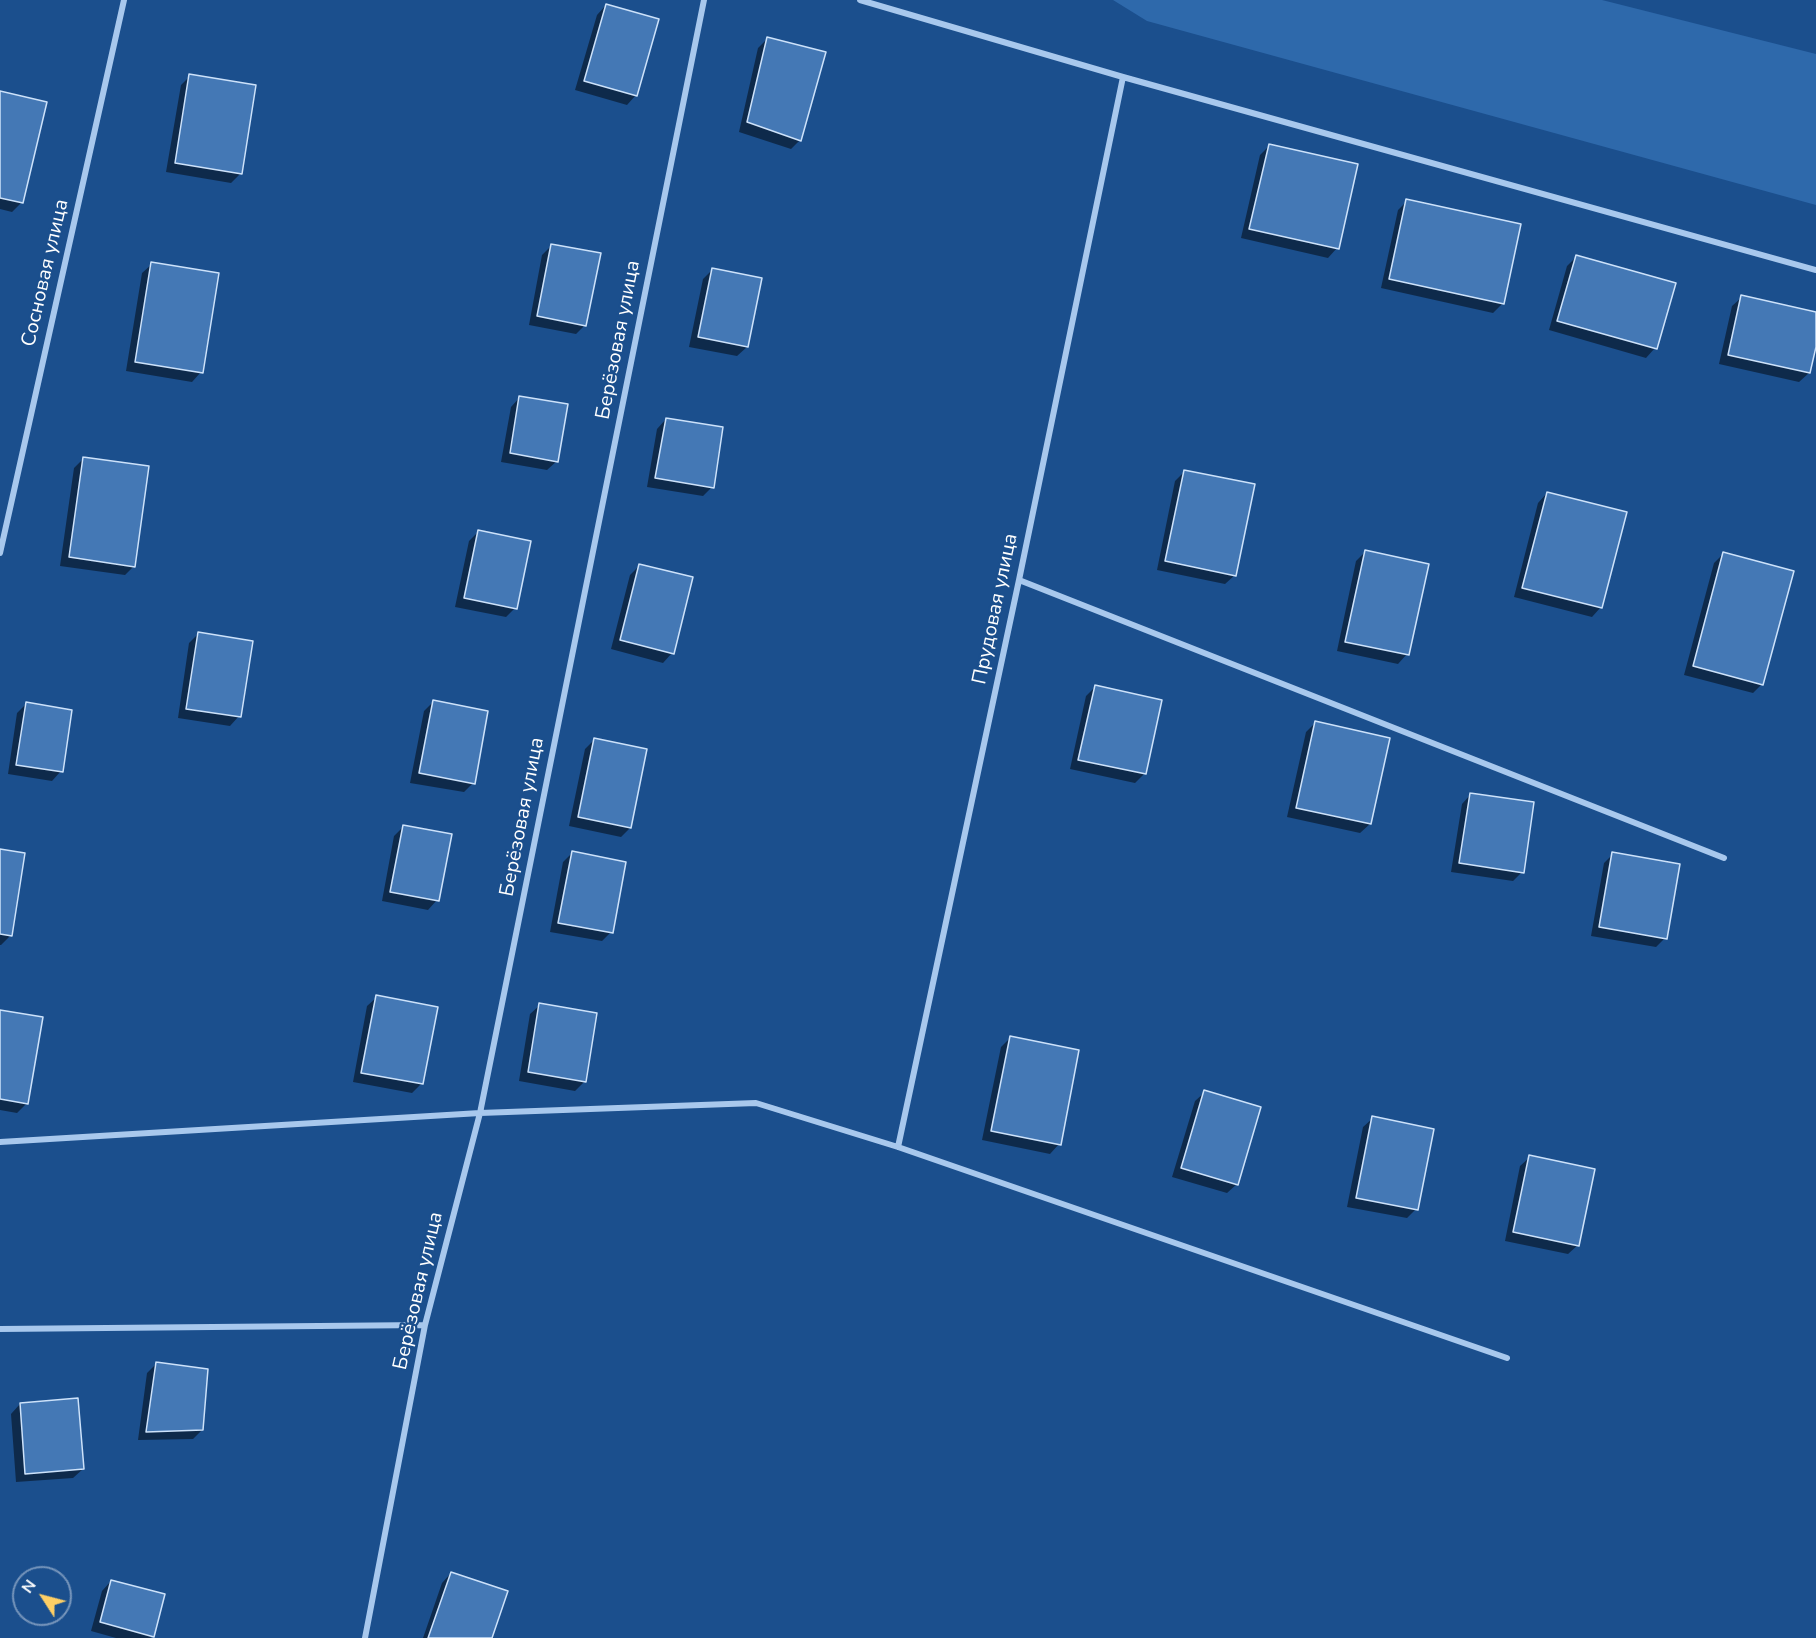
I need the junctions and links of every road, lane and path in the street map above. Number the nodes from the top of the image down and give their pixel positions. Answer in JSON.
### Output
{"nodes":[{"id":1,"x":124,"y":0,"type":"edge"},
{"id":2,"x":704,"y":0,"type":"edge"},
{"id":3,"x":860,"y":0,"type":"edge"},
{"id":4,"x":1123,"y":77,"type":"junction"},
{"id":5,"x":1816,"y":270,"type":"edge"},
{"id":6,"x":0,"y":553,"type":"edge"},
{"id":7,"x":1019,"y":580,"type":"junction"},
{"id":8,"x":1724,"y":858,"type":"dead end"},
{"id":9,"x":480,"y":1113,"type":"junction"},
{"id":10,"x":0,"y":1142,"type":"edge"},
{"id":11,"x":898,"y":1148,"type":"junction"},
{"id":12,"x":425,"y":1325,"type":"junction"},
{"id":13,"x":0,"y":1329,"type":"edge"},
{"id":14,"x":1507,"y":1358,"type":"dead end"},
{"id":15,"x":365,"y":1638,"type":"edge"}],
"edges":[{"from":1,"to":6,"type":"street","name":"Сосновая улица"},
{"from":2,"to":9,"type":"street","name":"Берёзовая улица"},
{"from":3,"to":4,"type":"street"},
{"from":4,"to":5,"type":"street"},
{"from":4,"to":7,"type":"street","name":"Прудовая улица"},
{"from":7,"to":8,"type":"street"},
{"from":7,"to":11,"type":"street","name":"Прудовая улица"},
{"from":9,"to":10,"type":"street"},
{"from":9,"to":11,"type":"street"},
{"from":9,"to":12,"type":"street","name":"Берёзовая улица"},
{"from":11,"to":14,"type":"street"},
{"from":12,"to":13,"type":"street"},
{"from":12,"to":15,"type":"street","name":"Берёзовая улица"}]}
